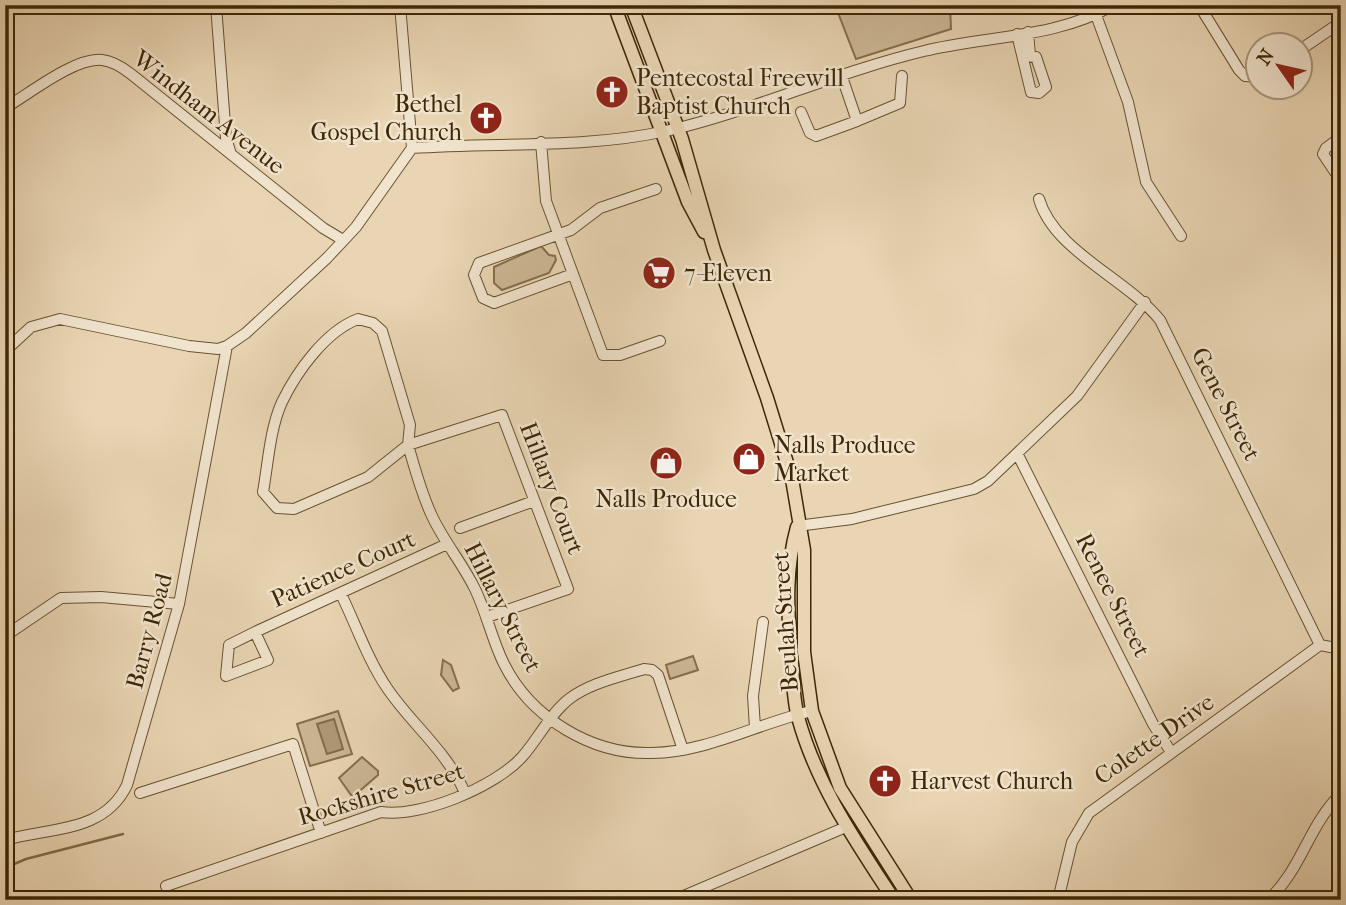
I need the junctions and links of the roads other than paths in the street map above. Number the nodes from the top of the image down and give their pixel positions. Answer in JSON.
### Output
{"nodes":[{"id":1,"x":216,"y":5,"type":"edge"},
{"id":2,"x":400,"y":5,"type":"edge"},
{"id":3,"x":614,"y":5,"type":"edge"},
{"id":4,"x":631,"y":5,"type":"edge"},
{"id":5,"x":1113,"y":5,"type":"edge"},
{"id":6,"x":1199,"y":5,"type":"edge"},
{"id":7,"x":1334,"y":5,"type":"edge"},
{"id":8,"x":1096,"y":15,"type":"junction"},
{"id":9,"x":1341,"y":20,"type":"edge"},
{"id":10,"x":1022,"y":33,"type":"junction"},
{"id":11,"x":1314,"y":40,"type":"edge"},
{"id":12,"x":1027,"y":56,"type":"dead end"},
{"id":13,"x":841,"y":74,"type":"junction"},
{"id":14,"x":1244,"y":75,"type":"edge"},
{"id":15,"x":902,"y":76,"type":"dead end"},
{"id":16,"x":5,"y":108,"type":"edge"},
{"id":17,"x":801,"y":112,"type":"dead end"},
{"id":18,"x":858,"y":121,"type":"junction"},
{"id":19,"x":678,"y":128,"type":"junction"},
{"id":20,"x":662,"y":132,"type":"junction"},
{"id":21,"x":1341,"y":137,"type":"edge"},
{"id":22,"x":541,"y":142,"type":"junction"},
{"id":23,"x":412,"y":148,"type":"junction"},
{"id":24,"x":230,"y":153,"type":"junction"},
{"id":25,"x":1341,"y":181,"type":"edge"},
{"id":26,"x":656,"y":189,"type":"dead end"},
{"id":27,"x":1039,"y":199,"type":"dead end"},
{"id":28,"x":559,"y":233,"type":"junction"},
{"id":29,"x":1181,"y":236,"type":"dead end"},
{"id":30,"x":343,"y":240,"type":"junction"},
{"id":31,"x":713,"y":250,"type":"junction"},
{"id":32,"x":573,"y":274,"type":"junction"},
{"id":33,"x":1145,"y":302,"type":"junction"},
{"id":34,"x":660,"y":341,"type":"dead end"},
{"id":35,"x":227,"y":346,"type":"junction"},
{"id":36,"x":5,"y":351,"type":"edge"},
{"id":37,"x":408,"y":445,"type":"junction"},
{"id":38,"x":1018,"y":455,"type":"junction"},
{"id":39,"x":534,"y":501,"type":"junction"},
{"id":40,"x":797,"y":526,"type":"junction"},
{"id":41,"x":460,"y":528,"type":"dead end"},
{"id":42,"x":447,"y":544,"type":"junction"},
{"id":43,"x":341,"y":594,"type":"junction"},
{"id":44,"x":179,"y":604,"type":"junction"},
{"id":45,"x":486,"y":617,"type":"junction"},
{"id":46,"x":763,"y":622,"type":"dead end"},
{"id":47,"x":255,"y":632,"type":"junction"},
{"id":48,"x":5,"y":636,"type":"edge"},
{"id":49,"x":1320,"y":645,"type":"junction"},
{"id":50,"x":1341,"y":649,"type":"edge"},
{"id":51,"x":812,"y":711,"type":"junction"},
{"id":52,"x":797,"y":714,"type":"junction"},
{"id":53,"x":551,"y":719,"type":"junction"},
{"id":54,"x":755,"y":728,"type":"junction"},
{"id":55,"x":683,"y":750,"type":"junction"},
{"id":56,"x":1171,"y":752,"type":"junction"},
{"id":57,"x":140,"y":793,"type":"dead end"},
{"id":58,"x":465,"y":793,"type":"junction"},
{"id":59,"x":1341,"y":794,"type":"edge"},
{"id":60,"x":846,"y":827,"type":"junction"},
{"id":61,"x":321,"y":834,"type":"junction"},
{"id":62,"x":5,"y":840,"type":"edge"},
{"id":63,"x":166,"y":886,"type":"dead end"},
{"id":64,"x":674,"y":900,"type":"edge"},
{"id":65,"x":894,"y":900,"type":"edge"},
{"id":66,"x":911,"y":900,"type":"edge"},
{"id":67,"x":1058,"y":900,"type":"edge"},
{"id":68,"x":1268,"y":900,"type":"edge"}],
"edges":[{"from":1,"to":24,"type":"street"},
{"from":2,"to":23,"type":"street"},
{"from":3,"to":20,"type":"main road","name":"Beulah Street"},
{"from":4,"to":19,"type":"main road","name":"Beulah Street"},
{"from":5,"to":8,"type":"street"},
{"from":6,"to":14,"type":"street"},
{"from":7,"to":9,"type":"street"},
{"from":8,"to":10,"type":"street"},
{"from":8,"to":29,"type":"street"},
{"from":9,"to":11,"type":"street"},
{"from":10,"to":12,"type":"street"},
{"from":10,"to":13,"type":"street"},
{"from":13,"to":18,"type":"street"},
{"from":13,"to":19,"type":"street"},
{"from":15,"to":18,"type":"street"},
{"from":16,"to":24,"type":"street","name":"Windham Avenue"},
{"from":17,"to":18,"type":"street"},
{"from":19,"to":20,"type":"street"},
{"from":19,"to":31,"type":"main road","name":"Beulah Street"},
{"from":20,"to":22,"type":"street"},
{"from":20,"to":31,"type":"main road","name":"Beulah Street"},
{"from":21,"to":25,"type":"street"},
{"from":22,"to":23,"type":"street"},
{"from":22,"to":28,"type":"street"},
{"from":23,"to":30,"type":"street"},
{"from":24,"to":30,"type":"street","name":"Windham Avenue"},
{"from":26,"to":28,"type":"street"},
{"from":27,"to":33,"type":"street","name":"Gene Street"},
{"from":28,"to":32,"type":"street"},
{"from":28,"to":32,"type":"street"},
{"from":30,"to":35,"type":"street"},
{"from":31,"to":40,"type":"main road","name":"Beulah Street"},
{"from":32,"to":34,"type":"street"},
{"from":33,"to":38,"type":"street"},
{"from":33,"to":49,"type":"street","name":"Gene Street"},
{"from":35,"to":36,"type":"street"},
{"from":35,"to":44,"type":"street","name":"Barry Road"},
{"from":37,"to":37,"type":"street","name":"Hillary Street"},
{"from":37,"to":39,"type":"street","name":"Hillary Court"},
{"from":37,"to":42,"type":"street","name":"Hillary Street"},
{"from":38,"to":40,"type":"street"},
{"from":38,"to":56,"type":"street","name":"Renee Street"},
{"from":39,"to":41,"type":"street"},
{"from":39,"to":45,"type":"street","name":"Hillary Court"},
{"from":40,"to":51,"type":"main road","name":"Beulah Street"},
{"from":40,"to":52,"type":"main road","name":"Beulah Street"},
{"from":42,"to":43,"type":"street","name":"Patience Court"},
{"from":42,"to":45,"type":"street","name":"Hillary Street"},
{"from":43,"to":47,"type":"street","name":"Patience Court"},
{"from":43,"to":58,"type":"street"},
{"from":44,"to":48,"type":"street"},
{"from":44,"to":62,"type":"street","name":"Barry Road"},
{"from":45,"to":53,"type":"street","name":"Hillary Street"},
{"from":46,"to":54,"type":"street","name":"Beulah Street"},
{"from":47,"to":47,"type":"street","name":"Patience Court"},
{"from":49,"to":50,"type":"street"},
{"from":49,"to":56,"type":"street","name":"Colette Drive"},
{"from":51,"to":52,"type":"street","name":"Hillary Street"},
{"from":51,"to":66,"type":"main road","name":"Beulah Street"},
{"from":52,"to":54,"type":"street","name":"Hillary Street"},
{"from":52,"to":60,"type":"main road","name":"Beulah Street"},
{"from":53,"to":55,"type":"street","name":"Hillary Street"},
{"from":53,"to":55,"type":"street","name":"Rockshire Street"},
{"from":53,"to":58,"type":"street","name":"Rockshire Street"},
{"from":54,"to":55,"type":"street","name":"Hillary Street"},
{"from":56,"to":67,"type":"street","name":"Colette Drive"},
{"from":57,"to":61,"type":"street"},
{"from":58,"to":61,"type":"street","name":"Rockshire Street"},
{"from":59,"to":68,"type":"street"},
{"from":60,"to":64,"type":"street"},
{"from":60,"to":65,"type":"main road","name":"Beulah Street"},
{"from":61,"to":63,"type":"street","name":"Rockshire Street"}]}
